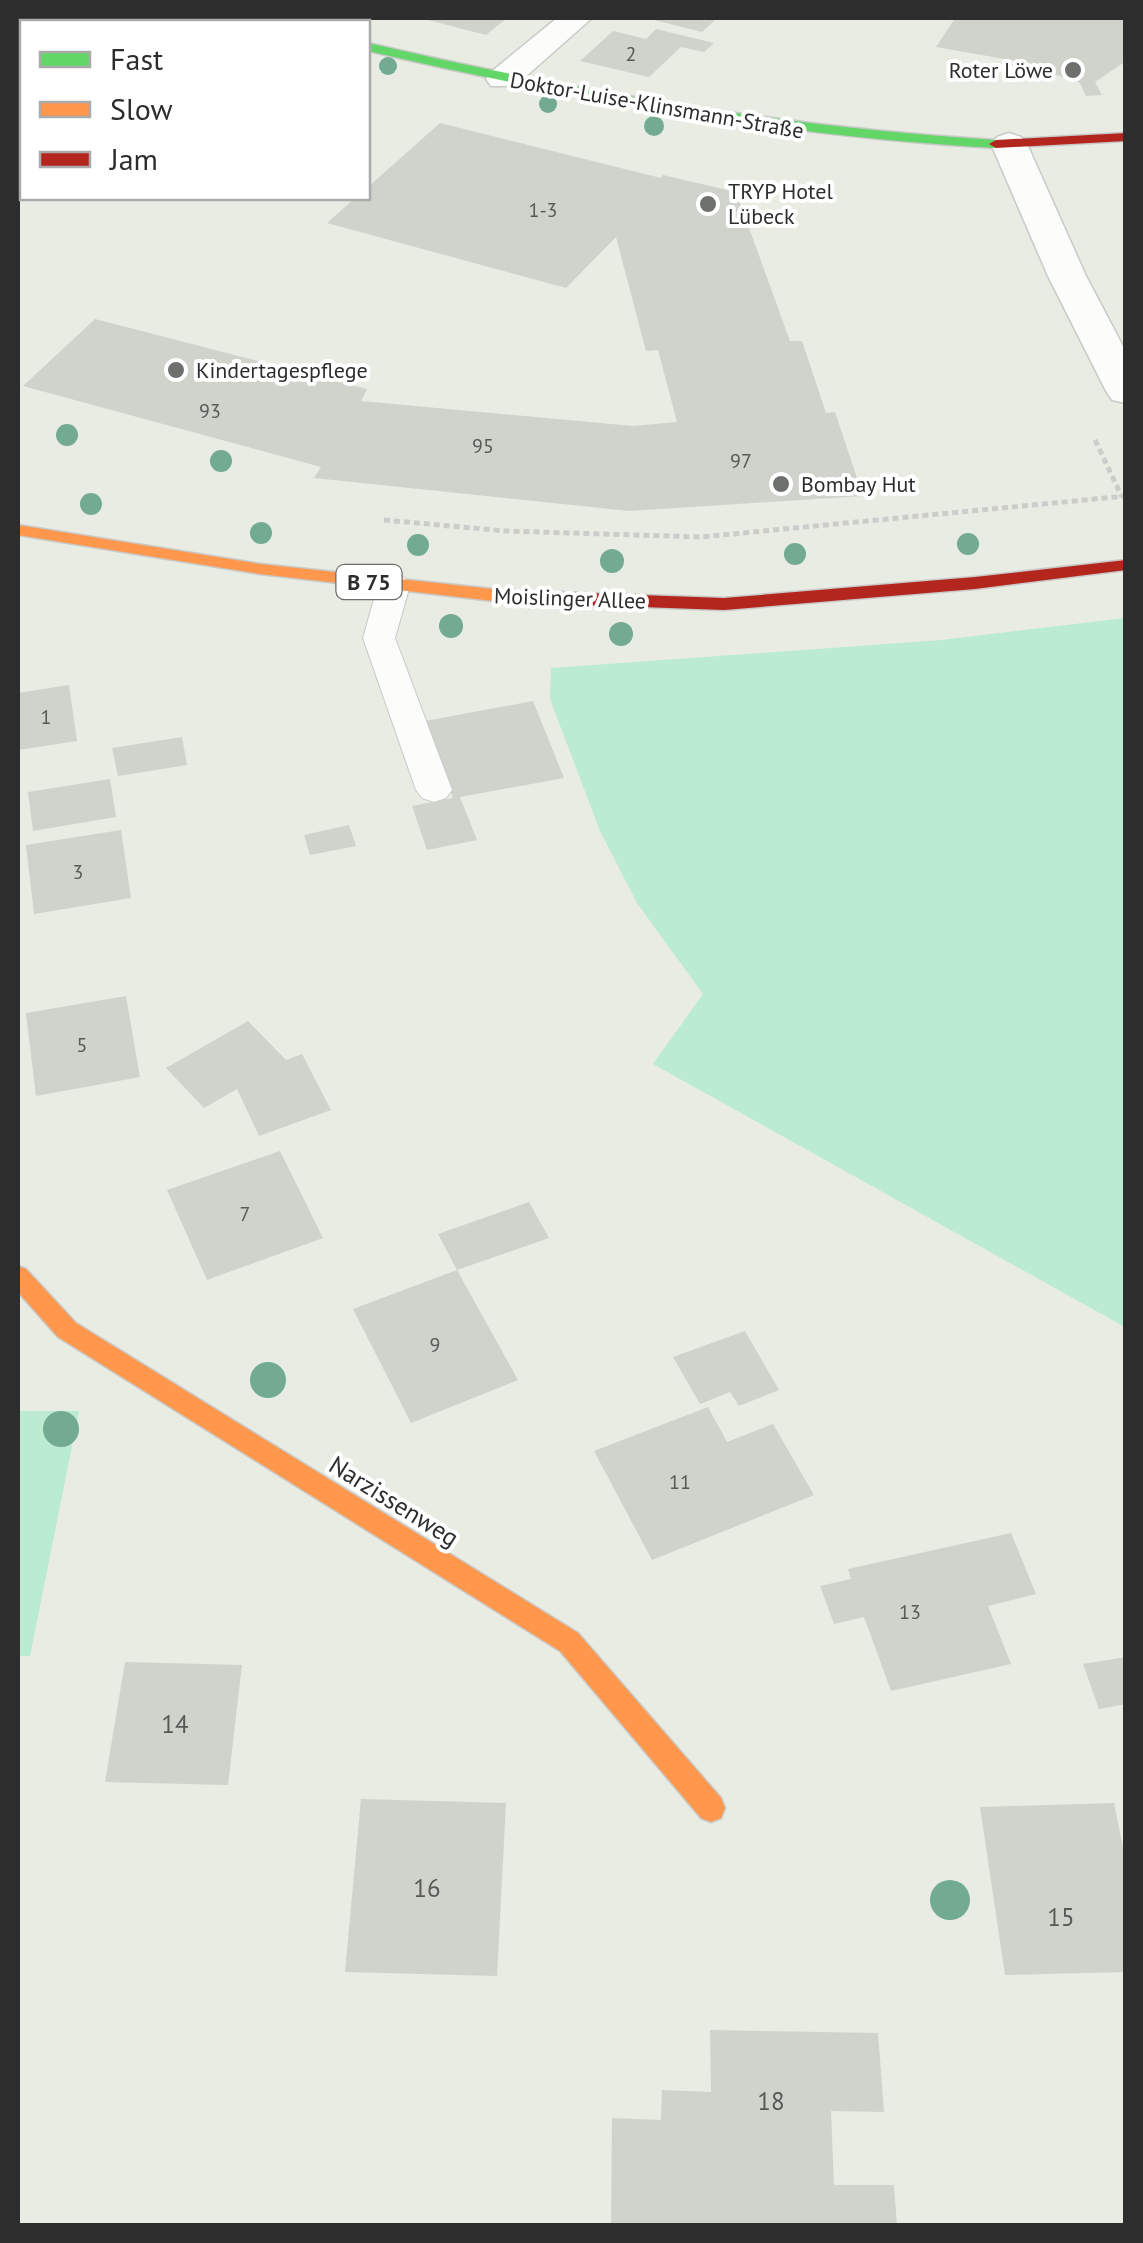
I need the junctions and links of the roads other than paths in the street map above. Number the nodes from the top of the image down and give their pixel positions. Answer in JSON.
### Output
{"nodes":[{"id":1,"x":576,"y":18,"type":"edge"},
{"id":2,"x":370,"y":47,"type":"edge"},
{"id":3,"x":504,"y":79,"type":"junction"},
{"id":4,"x":1126,"y":137,"type":"edge"},
{"id":5,"x":1009,"y":144,"type":"junction"},
{"id":6,"x":1126,"y":391,"type":"edge"},
{"id":7,"x":18,"y":530,"type":"edge"},
{"id":8,"x":1126,"y":565,"type":"edge"},
{"id":9,"x":394,"y":585,"type":"junction"},
{"id":10,"x":434,"y":790,"type":"dead end"},
{"id":11,"x":18,"y":1276,"type":"edge"},
{"id":12,"x":711,"y":1808,"type":"dead end"}],
"edges":[{"from":1,"to":3,"type":"street"},
{"from":2,"to":3,"type":"street","name":"Doktor-Luise-Klinsmann-Straße"},
{"from":3,"to":5,"type":"street","name":"Doktor-Luise-Klinsmann-Straße"},
{"from":4,"to":5,"type":"street","name":"Doktor-Luise-Klinsmann-Straße"},
{"from":5,"to":6,"type":"street"},
{"from":7,"to":9,"type":"street","name":"Moislinger Allee","number":"B 75"},
{"from":8,"to":9,"type":"street","name":"Moislinger Allee","number":"B 75"},
{"from":9,"to":10,"type":"lane"},
{"from":11,"to":12,"type":"street","name":"Narzissenweg"}]}
